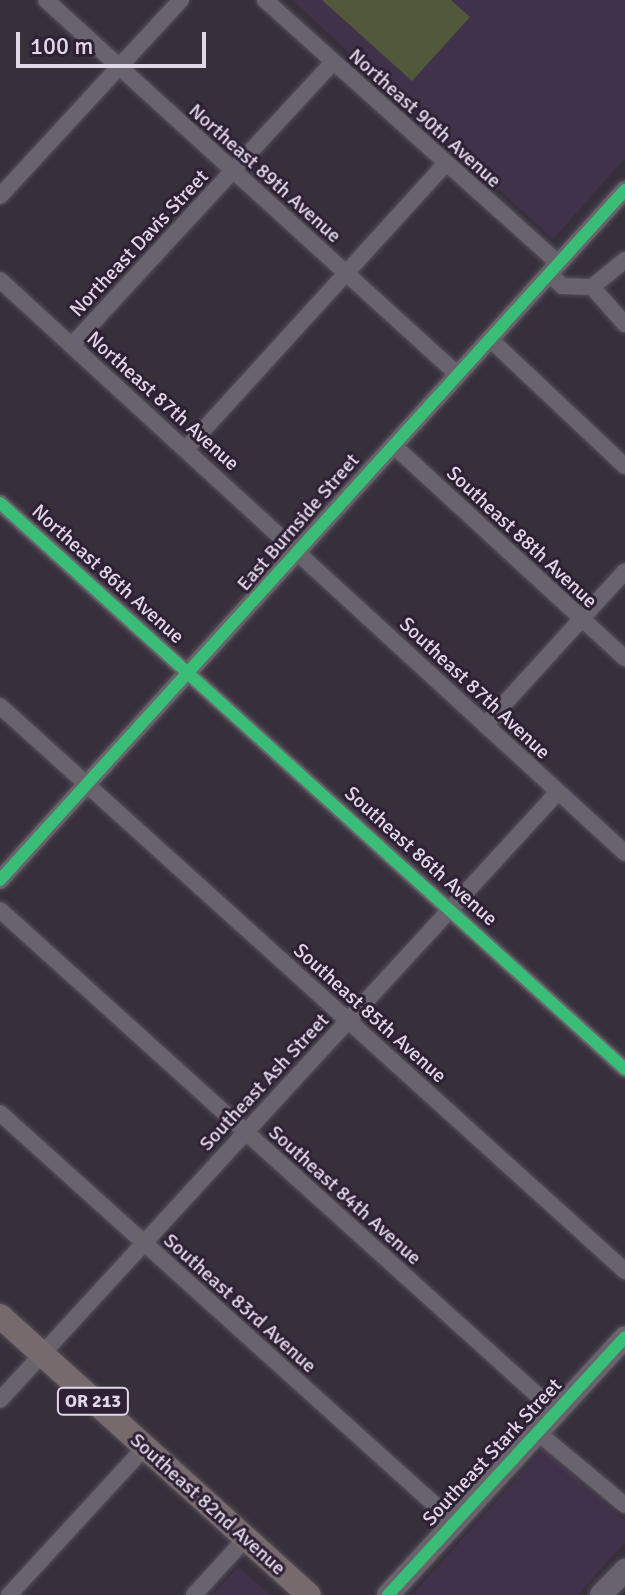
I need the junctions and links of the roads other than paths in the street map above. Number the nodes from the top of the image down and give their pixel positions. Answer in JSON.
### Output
{"nodes":[{"id":1,"x":46,"y":0,"type":"edge"},
{"id":2,"x":181,"y":0,"type":"edge"},
{"id":3,"x":265,"y":0,"type":"edge"},
{"id":4,"x":333,"y":62,"type":"junction"},
{"id":5,"x":119,"y":66,"type":"junction"},
{"id":6,"x":445,"y":164,"type":"junction"},
{"id":7,"x":232,"y":171,"type":"junction"},
{"id":8,"x":625,"y":190,"type":"edge"},
{"id":9,"x":0,"y":196,"type":"edge"},
{"id":10,"x":625,"y":260,"type":"edge"},
{"id":11,"x":554,"y":269,"type":"junction"},
{"id":12,"x":345,"y":274,"type":"junction"},
{"id":13,"x":0,"y":280,"type":"edge"},
{"id":14,"x":592,"y":287,"type":"junction"},
{"id":15,"x":625,"y":324,"type":"edge"},
{"id":16,"x":490,"y":339,"type":"junction"},
{"id":17,"x":72,"y":345,"type":"junction"},
{"id":18,"x":458,"y":375,"type":"junction"},
{"id":19,"x":393,"y":445,"type":"junction"},
{"id":20,"x":186,"y":449,"type":"junction"},
{"id":21,"x":625,"y":466,"type":"edge"},
{"id":22,"x":0,"y":503,"type":"edge"},
{"id":23,"x":298,"y":552,"type":"junction"},
{"id":24,"x":625,"y":571,"type":"edge"},
{"id":25,"x":581,"y":619,"type":"junction"},
{"id":26,"x":625,"y":658,"type":"edge"},
{"id":27,"x":189,"y":674,"type":"junction"},
{"id":28,"x":0,"y":706,"type":"edge"},
{"id":29,"x":485,"y":725,"type":"junction"},
{"id":30,"x":87,"y":785,"type":"junction"},
{"id":31,"x":558,"y":792,"type":"junction"},
{"id":32,"x":625,"y":853,"type":"edge"},
{"id":33,"x":0,"y":880,"type":"edge"},
{"id":34,"x":0,"y":910,"type":"edge"},
{"id":35,"x":450,"y":910,"type":"junction"},
{"id":36,"x":348,"y":1021,"type":"junction"},
{"id":37,"x":625,"y":1069,"type":"edge"},
{"id":38,"x":0,"y":1113,"type":"edge"},
{"id":39,"x":246,"y":1132,"type":"junction"},
{"id":40,"x":144,"y":1243,"type":"junction"},
{"id":41,"x":625,"y":1271,"type":"edge"},
{"id":42,"x":0,"y":1316,"type":"edge"},
{"id":43,"x":625,"y":1337,"type":"edge"},
{"id":44,"x":42,"y":1354,"type":"junction"},
{"id":45,"x":0,"y":1400,"type":"edge"},
{"id":46,"x":556,"y":1412,"type":"junction"},
{"id":47,"x":537,"y":1432,"type":"junction"},
{"id":48,"x":145,"y":1447,"type":"junction"},
{"id":49,"x":625,"y":1505,"type":"edge"},
{"id":50,"x":454,"y":1522,"type":"junction"},
{"id":51,"x":246,"y":1538,"type":"junction"},
{"id":52,"x":625,"y":1570,"type":"edge"},
{"id":53,"x":9,"y":1595,"type":"edge"},
{"id":54,"x":194,"y":1595,"type":"edge"},
{"id":55,"x":309,"y":1595,"type":"edge"},
{"id":56,"x":388,"y":1595,"type":"edge"},
{"id":57,"x":601,"y":1595,"type":"edge"}],
"edges":[{"from":1,"to":5,"type":"street","name":"Northeast 89th Avenue"},
{"from":2,"to":5,"type":"street"},
{"from":3,"to":4,"type":"street","name":"Northeast 90th Avenue"},
{"from":4,"to":6,"type":"street","name":"Northeast 90th Avenue"},
{"from":4,"to":7,"type":"street","name":"Northeast Davis Street"},
{"from":5,"to":7,"type":"street","name":"Northeast 89th Avenue"},
{"from":5,"to":9,"type":"street"},
{"from":6,"to":11,"type":"street","name":"Northeast 90th Avenue"},
{"from":6,"to":12,"type":"street"},
{"from":7,"to":12,"type":"street","name":"Northeast 89th Avenue"},
{"from":7,"to":17,"type":"street","name":"Northeast Davis Street"},
{"from":8,"to":11,"type":"street","name":"East Burnside Street"},
{"from":10,"to":14,"type":"street"},
{"from":11,"to":14,"type":"street"},
{"from":11,"to":16,"type":"street","name":"East Burnside Street"},
{"from":12,"to":18,"type":"street","name":"Northeast 89th Avenue"},
{"from":12,"to":20,"type":"street"},
{"from":13,"to":17,"type":"street","name":"Northeast 87th Avenue"},
{"from":14,"to":15,"type":"street"},
{"from":16,"to":18,"type":"street","name":"East Burnside Street"},
{"from":16,"to":21,"type":"street"},
{"from":17,"to":20,"type":"street","name":"Northeast 87th Avenue"},
{"from":18,"to":19,"type":"street","name":"East Burnside Street"},
{"from":19,"to":23,"type":"street","name":"East Burnside Street"},
{"from":19,"to":25,"type":"street","name":"Southeast 88th Avenue"},
{"from":20,"to":23,"type":"street","name":"Northeast 87th Avenue"},
{"from":22,"to":27,"type":"street","name":"Northeast 86th Avenue"},
{"from":23,"to":27,"type":"street","name":"East Burnside Street"},
{"from":23,"to":29,"type":"street","name":"Southeast 87th Avenue"},
{"from":24,"to":25,"type":"street"},
{"from":25,"to":26,"type":"street","name":"Southeast 88th Avenue"},
{"from":25,"to":29,"type":"street"},
{"from":27,"to":30,"type":"street","name":"East Burnside Street"},
{"from":27,"to":35,"type":"street","name":"Southeast 86th Avenue"},
{"from":28,"to":30,"type":"street","name":"Southeast 85th Avenue"},
{"from":29,"to":31,"type":"street","name":"Southeast 87th Avenue"},
{"from":30,"to":33,"type":"street","name":"East Burnside Street"},
{"from":30,"to":36,"type":"street","name":"Southeast 85th Avenue"},
{"from":31,"to":32,"type":"street","name":"Southeast 87th Avenue"},
{"from":31,"to":35,"type":"street","name":"Southeast Ash Street"},
{"from":34,"to":39,"type":"street","name":"Southeast 84th Avenue"},
{"from":35,"to":36,"type":"street","name":"Southeast Ash Street"},
{"from":35,"to":37,"type":"street","name":"Southeast 86th Avenue"},
{"from":36,"to":39,"type":"street","name":"Southeast Ash Street"},
{"from":36,"to":41,"type":"street","name":"Southeast 85th Avenue"},
{"from":38,"to":40,"type":"street","name":"Southeast 83rd Avenue"},
{"from":39,"to":40,"type":"street","name":"Southeast Ash Street"},
{"from":39,"to":46,"type":"street","name":"Southeast 84th Avenue"},
{"from":40,"to":44,"type":"street","name":"Southeast Ash Street"},
{"from":40,"to":50,"type":"street","name":"Southeast 83rd Avenue"},
{"from":42,"to":44,"type":"main road","name":"Southeast 82nd Avenue","number":"OR 213"},
{"from":43,"to":46,"type":"main road","name":"Southeast Stark Street"},
{"from":44,"to":45,"type":"street","name":"Southeast Ash Street"},
{"from":44,"to":48,"type":"main road","name":"Southeast 82nd Avenue","number":"OR 213"},
{"from":46,"to":47,"type":"main road","name":"Southeast Stark Street"},
{"from":47,"to":49,"type":"street"},
{"from":47,"to":50,"type":"main road","name":"Southeast Stark Street"},
{"from":48,"to":51,"type":"main road","name":"Southeast 82nd Avenue","number":"OR 213"},
{"from":48,"to":53,"type":"street"},
{"from":50,"to":56,"type":"main road","name":"Southeast Stark Street"},
{"from":51,"to":54,"type":"street"},
{"from":51,"to":55,"type":"main road","name":"Southeast 82nd Avenue","number":"OR 213"},
{"from":52,"to":57,"type":"main road"}]}
